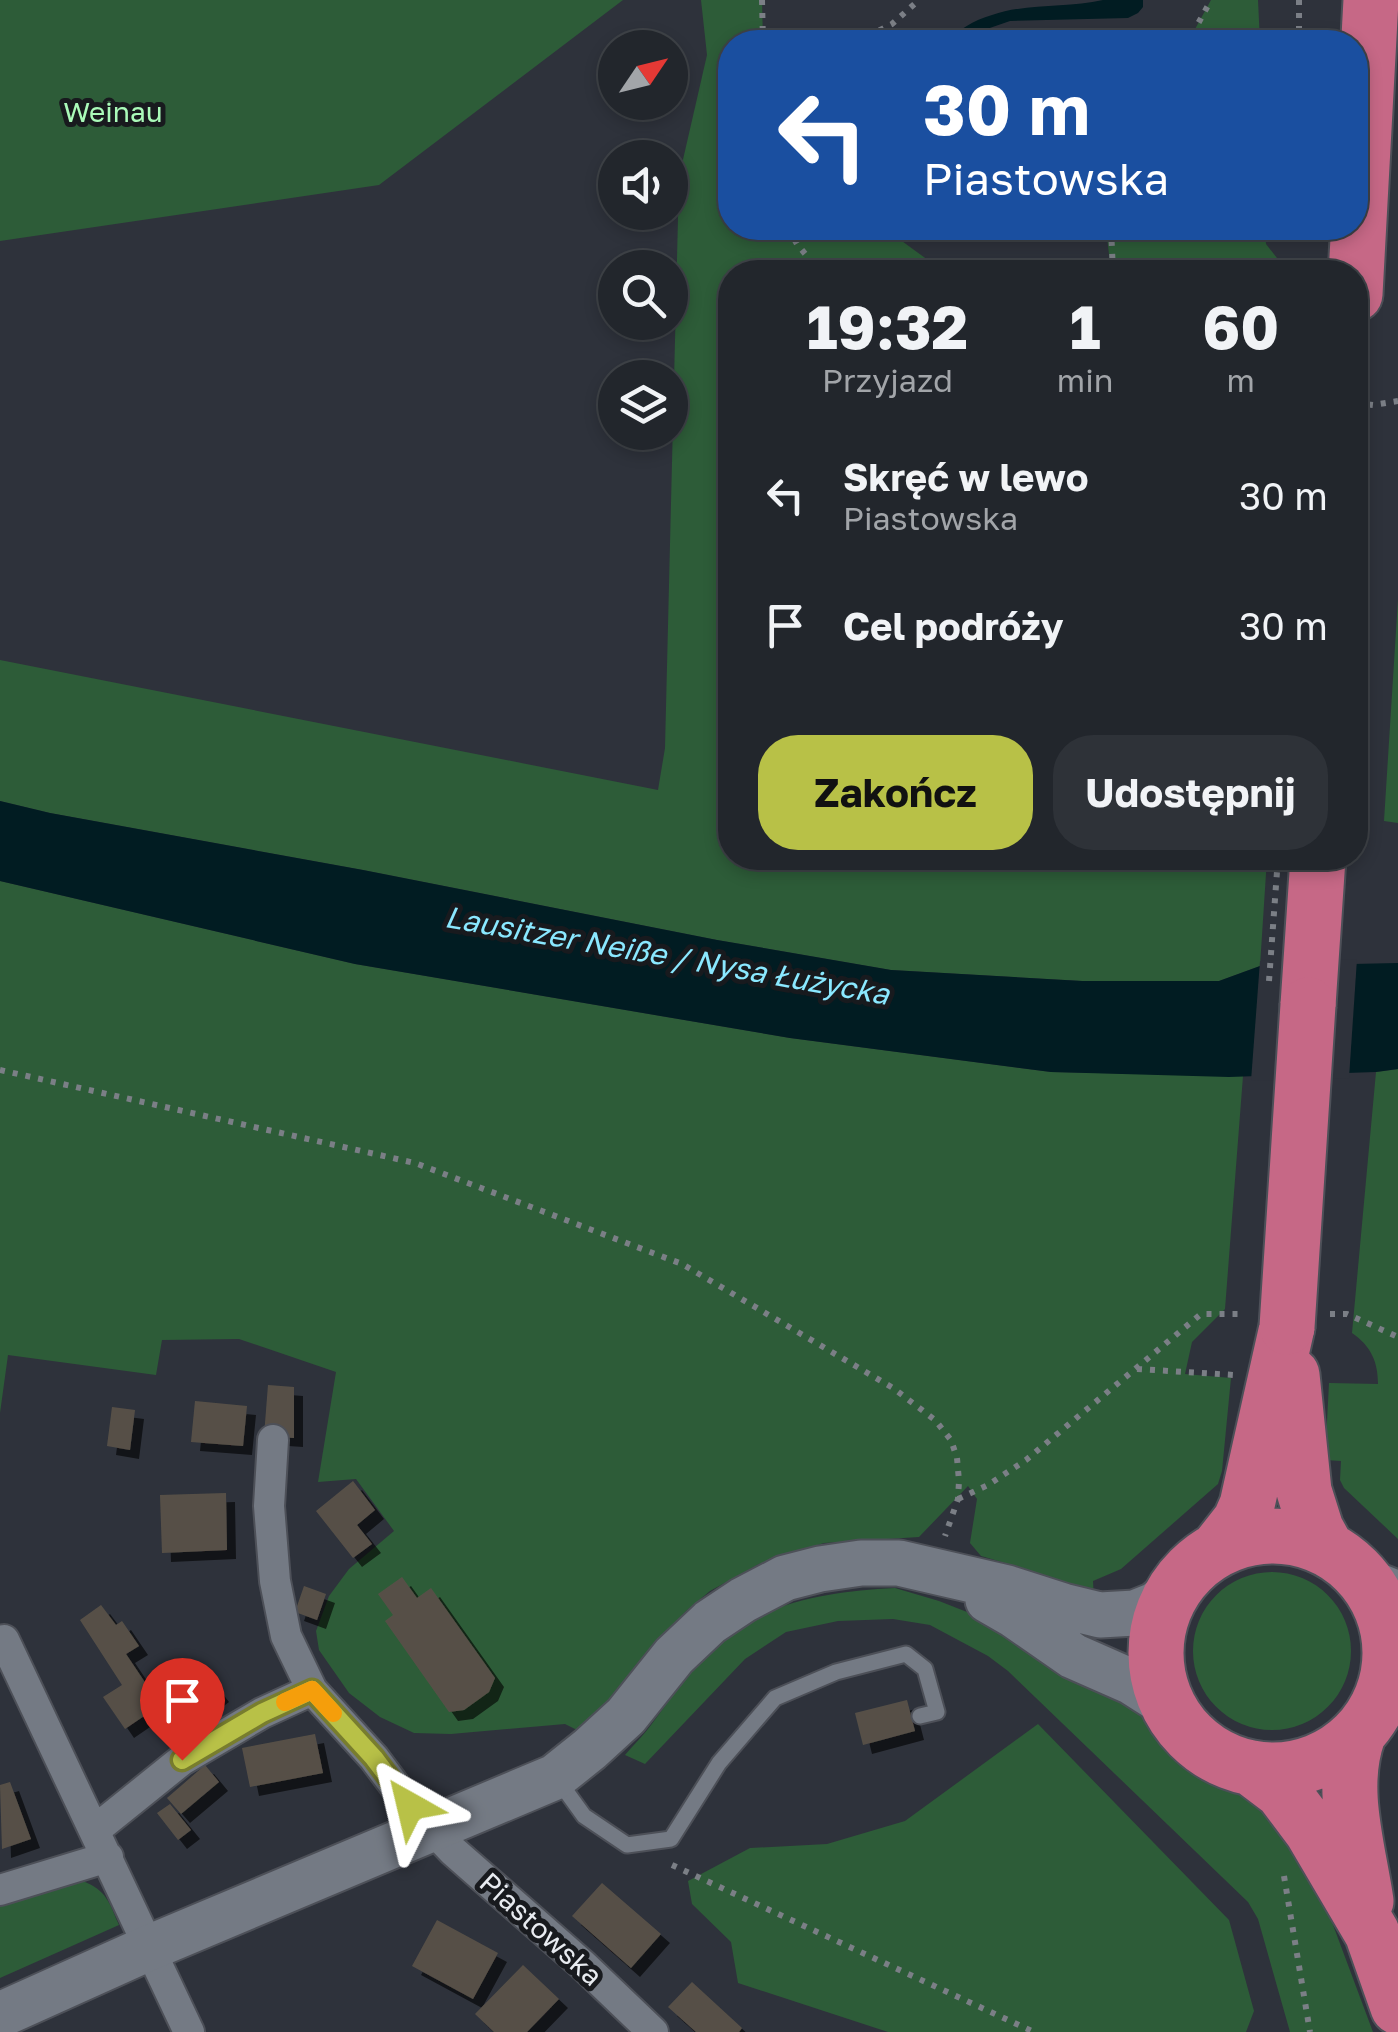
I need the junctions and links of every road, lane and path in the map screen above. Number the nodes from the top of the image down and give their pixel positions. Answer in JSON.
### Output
{"nodes":[{"id":1,"x":762,"y":0,"type":"edge"},
{"id":2,"x":919,"y":0,"type":"edge"},
{"id":3,"x":1211,"y":0,"type":"edge"},
{"id":4,"x":1299,"y":0,"type":"edge"},
{"id":5,"x":1371,"y":0,"type":"edge"},
{"id":6,"x":763,"y":30,"type":"edge"},
{"id":7,"x":880,"y":30,"type":"edge"},
{"id":8,"x":1195,"y":30,"type":"edge"},
{"id":9,"x":1299,"y":30,"type":"edge"},
{"id":10,"x":1368,"y":55,"type":"edge"},
{"id":11,"x":795,"y":240,"type":"edge"},
{"id":12,"x":810,"y":260,"type":"edge"},
{"id":13,"x":1398,"y":402,"type":"edge"},
{"id":14,"x":1368,"y":404,"type":"edge"},
{"id":15,"x":1317,"y":870,"type":"edge"},
{"id":16,"x":0,"y":1070,"type":"edge"},
{"id":17,"x":1290,"y":1318,"type":"junction"},
{"id":18,"x":1398,"y":1337,"type":"edge"},
{"id":19,"x":1136,"y":1368,"type":"junction"},
{"id":20,"x":1241,"y":1375,"type":"dead end"},
{"id":21,"x":274,"y":1440,"type":"dead end"},
{"id":22,"x":958,"y":1499,"type":"junction"},
{"id":23,"x":1218,"y":1549,"type":"junction"},
{"id":24,"x":933,"y":1571,"type":"junction"},
{"id":25,"x":1363,"y":1575,"type":"edge"},
{"id":26,"x":1172,"y":1591,"type":"junction"},
{"id":27,"x":0,"y":1641,"type":"edge"},
{"id":28,"x":1392,"y":1676,"type":"edge"},
{"id":29,"x":312,"y":1690,"type":"junction"},
{"id":30,"x":1168,"y":1705,"type":"junction"},
{"id":31,"x":920,"y":1716,"type":"dead end"},
{"id":32,"x":1358,"y":1735,"type":"junction"},
{"id":33,"x":1253,"y":1769,"type":"junction"},
{"id":34,"x":556,"y":1776,"type":"junction"},
{"id":35,"x":431,"y":1828,"type":"junction"},
{"id":36,"x":102,"y":1843,"type":"junction"},
{"id":37,"x":627,"y":1844,"type":"junction"},
{"id":38,"x":1282,"y":1863,"type":"dead end"},
{"id":39,"x":0,"y":1890,"type":"edge"},
{"id":40,"x":1372,"y":1934,"type":"junction"},
{"id":41,"x":150,"y":1947,"type":"junction"},
{"id":42,"x":1398,"y":2007,"type":"edge"},
{"id":43,"x":0,"y":2014,"type":"edge"},
{"id":44,"x":189,"y":2032,"type":"edge"},
{"id":45,"x":653,"y":2032,"type":"edge"},
{"id":46,"x":1034,"y":2032,"type":"edge"},
{"id":47,"x":1310,"y":2032,"type":"edge"}],
"edges":[{"from":1,"to":6,"type":"path"},
{"from":2,"to":7,"type":"path"},
{"from":3,"to":8,"type":"path"},
{"from":4,"to":9,"type":"path"},
{"from":5,"to":10,"type":"highway"},
{"from":11,"to":12,"type":"path"},
{"from":13,"to":14,"type":"path"},
{"from":15,"to":17,"type":"highway","bridge":true},
{"from":16,"to":22,"type":"path"},
{"from":17,"to":18,"type":"path"},
{"from":17,"to":19,"type":"path"},
{"from":17,"to":23,"type":"highway"},
{"from":17,"to":25,"type":"highway"},
{"from":19,"to":20,"type":"path"},
{"from":19,"to":22,"type":"path"},
{"from":21,"to":29,"type":"street","name":"Piastowska"},
{"from":22,"to":24,"type":"path"},
{"from":23,"to":25,"type":"highway"},
{"from":23,"to":26,"type":"highway"},
{"from":24,"to":26,"type":"street"},
{"from":24,"to":30,"type":"street"},
{"from":24,"to":34,"type":"street"},
{"from":25,"to":28,"type":"highway"},
{"from":26,"to":30,"type":"highway"},
{"from":27,"to":36,"type":"street"},
{"from":28,"to":32,"type":"highway"},
{"from":29,"to":35,"type":"street","name":"Piastowska"},
{"from":29,"to":36,"type":"street"},
{"from":30,"to":33,"type":"highway"},
{"from":31,"to":37,"type":"lane"},
{"from":32,"to":33,"type":"highway"},
{"from":32,"to":40,"type":"highway"},
{"from":33,"to":40,"type":"highway"},
{"from":34,"to":35,"type":"street"},
{"from":34,"to":37,"type":"lane"},
{"from":35,"to":41,"type":"street"},
{"from":35,"to":45,"type":"street","name":"Piastowska"},
{"from":36,"to":39,"type":"street"},
{"from":36,"to":41,"type":"street"},
{"from":37,"to":46,"type":"path"},
{"from":38,"to":47,"type":"path"},
{"from":40,"to":42,"type":"highway"},
{"from":41,"to":43,"type":"street"},
{"from":41,"to":44,"type":"street"}]}
